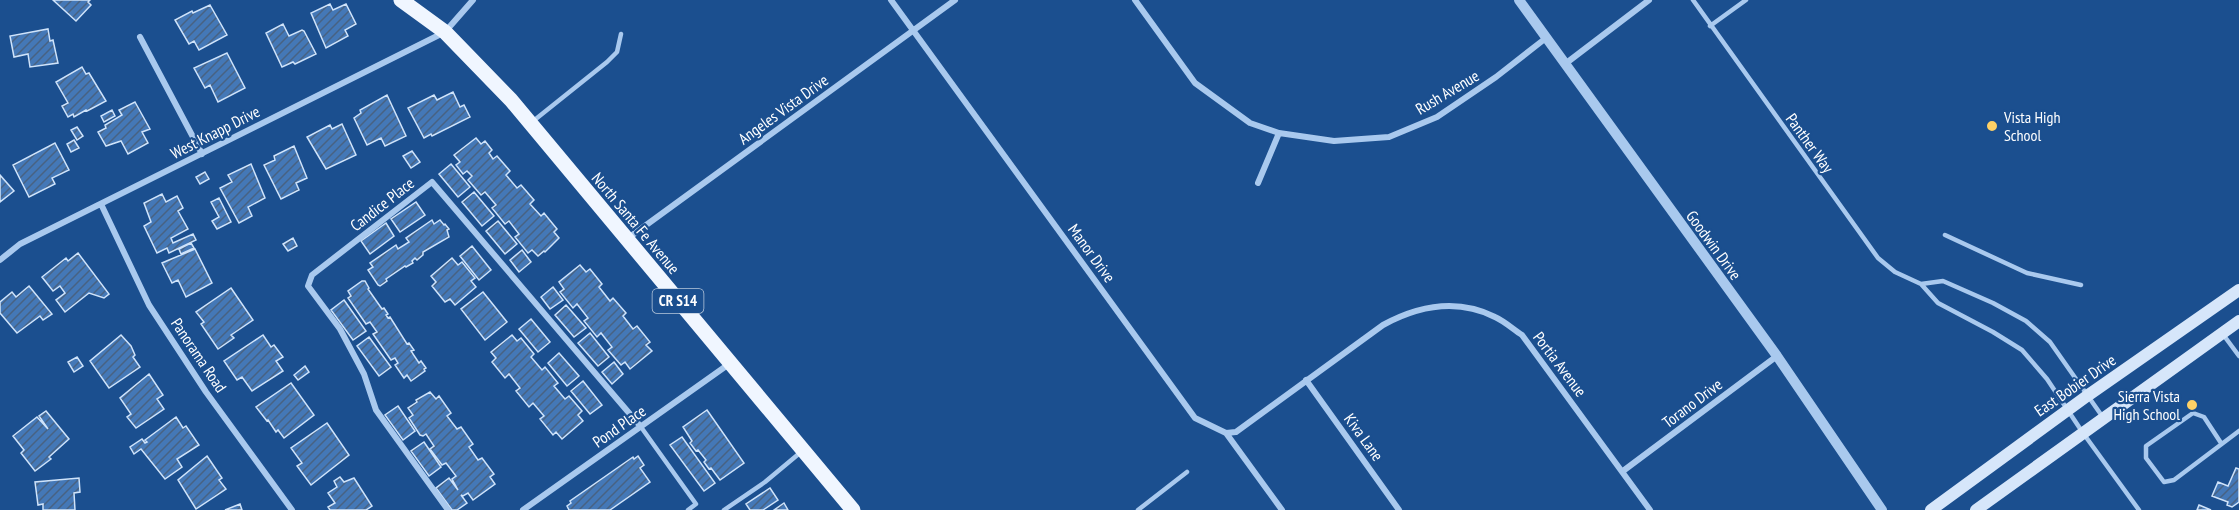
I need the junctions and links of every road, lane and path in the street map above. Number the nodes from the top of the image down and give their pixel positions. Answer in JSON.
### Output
{"nodes":[{"id":1,"x":401,"y":0,"type":"edge"},
{"id":2,"x":473,"y":0,"type":"edge"},
{"id":3,"x":891,"y":0,"type":"edge"},
{"id":4,"x":955,"y":0,"type":"edge"},
{"id":5,"x":1135,"y":0,"type":"edge"},
{"id":6,"x":1519,"y":0,"type":"edge"},
{"id":7,"x":1648,"y":0,"type":"edge"},
{"id":8,"x":1693,"y":0,"type":"edge"},
{"id":9,"x":1746,"y":0,"type":"edge"},
{"id":10,"x":1710,"y":26,"type":"junction"},
{"id":11,"x":914,"y":30,"type":"junction"},
{"id":12,"x":445,"y":32,"type":"junction"},
{"id":13,"x":621,"y":34,"type":"dead end"},
{"id":14,"x":140,"y":37,"type":"dead end"},
{"id":15,"x":1546,"y":38,"type":"junction"},
{"id":16,"x":1565,"y":64,"type":"junction"},
{"id":17,"x":530,"y":123,"type":"junction"},
{"id":18,"x":1278,"y":133,"type":"junction"},
{"id":19,"x":202,"y":154,"type":"junction"},
{"id":20,"x":1258,"y":183,"type":"dead end"},
{"id":21,"x":101,"y":204,"type":"junction"},
{"id":22,"x":1945,"y":235,"type":"dead end"},
{"id":23,"x":626,"y":239,"type":"junction"},
{"id":24,"x":0,"y":260,"type":"edge"},
{"id":25,"x":1921,"y":284,"type":"junction"},
{"id":26,"x":2080,"y":285,"type":"dead end"},
{"id":27,"x":2239,"y":290,"type":"edge"},
{"id":28,"x":2239,"y":321,"type":"edge"},
{"id":29,"x":2222,"y":333,"type":"junction"},
{"id":30,"x":1777,"y":356,"type":"junction"},
{"id":31,"x":2239,"y":356,"type":"edge"},
{"id":32,"x":729,"y":364,"type":"junction"},
{"id":33,"x":1306,"y":380,"type":"junction"},
{"id":34,"x":2087,"y":396,"type":"junction"},
{"id":35,"x":2067,"y":410,"type":"junction"},
{"id":36,"x":2104,"y":418,"type":"junction"},
{"id":37,"x":641,"y":427,"type":"junction"},
{"id":38,"x":2239,"y":431,"type":"edge"},
{"id":39,"x":1226,"y":433,"type":"junction"},
{"id":40,"x":2083,"y":433,"type":"junction"},
{"id":41,"x":2221,"y":443,"type":"junction"},
{"id":42,"x":803,"y":451,"type":"junction"},
{"id":43,"x":1623,"y":471,"type":"junction"},
{"id":44,"x":1187,"y":472,"type":"dead end"},
{"id":45,"x":292,"y":510,"type":"edge"},
{"id":46,"x":448,"y":510,"type":"edge"},
{"id":47,"x":523,"y":510,"type":"edge"},
{"id":48,"x":688,"y":510,"type":"edge"},
{"id":49,"x":724,"y":510,"type":"edge"},
{"id":50,"x":853,"y":510,"type":"edge"},
{"id":51,"x":1138,"y":510,"type":"edge"},
{"id":52,"x":1282,"y":510,"type":"edge"},
{"id":53,"x":1399,"y":510,"type":"edge"},
{"id":54,"x":1650,"y":510,"type":"edge"},
{"id":55,"x":1881,"y":510,"type":"edge"},
{"id":56,"x":1931,"y":510,"type":"edge"},
{"id":57,"x":1976,"y":510,"type":"edge"},
{"id":58,"x":2139,"y":510,"type":"edge"}],
"edges":[{"from":1,"to":12,"type":"main road","name":"North Santa Fe Avenue","number":"CR S14"},
{"from":2,"to":12,"type":"street"},
{"from":3,"to":11,"type":"street","name":"Manor Drive"},
{"from":4,"to":11,"type":"street","name":"Angeles Vista Drive"},
{"from":5,"to":18,"type":"street","name":"Rush Avenue"},
{"from":6,"to":15,"type":"street","name":"Goodwin Drive"},
{"from":7,"to":16,"type":"street"},
{"from":8,"to":10,"type":"lane","name":"Panther Way"},
{"from":9,"to":10,"type":"lane"},
{"from":10,"to":25,"type":"lane","name":"Panther Way"},
{"from":11,"to":23,"type":"street","name":"Angeles Vista Drive"},
{"from":11,"to":39,"type":"street","name":"Manor Drive"},
{"from":12,"to":17,"type":"main road","name":"North Santa Fe Avenue","number":"CR S14"},
{"from":12,"to":19,"type":"street","name":"West Knapp Drive"},
{"from":13,"to":17,"type":"lane"},
{"from":14,"to":19,"type":"street"},
{"from":15,"to":16,"type":"street","name":"Goodwin Drive"},
{"from":15,"to":18,"type":"street","name":"Rush Avenue"},
{"from":16,"to":30,"type":"street","name":"Goodwin Drive"},
{"from":17,"to":23,"type":"main road","name":"North Santa Fe Avenue","number":"CR S14"},
{"from":18,"to":20,"type":"street"},
{"from":19,"to":21,"type":"street","name":"West Knapp Drive"},
{"from":21,"to":24,"type":"street","name":"West Knapp Drive"},
{"from":21,"to":45,"type":"street","name":"Panorama Road"},
{"from":22,"to":26,"type":"lane"},
{"from":23,"to":32,"type":"main road","name":"North Santa Fe Avenue","number":"CR S14"},
{"from":25,"to":34,"type":"lane","name":"Panther Way"},
{"from":25,"to":35,"type":"lane","name":"Panther Way"},
{"from":27,"to":34,"type":"main road","name":"East Bobier Drive"},
{"from":28,"to":29,"type":"main road"},
{"from":29,"to":31,"type":"lane"},
{"from":29,"to":36,"type":"main road"},
{"from":30,"to":43,"type":"street","name":"Torano Drive"},
{"from":30,"to":55,"type":"street","name":"Goodwin Drive"},
{"from":32,"to":37,"type":"street","name":"Pond Place"},
{"from":32,"to":42,"type":"main road","name":"North Santa Fe Avenue","number":"CR S14"},
{"from":33,"to":39,"type":"street","name":"Portia Avenue"},
{"from":33,"to":43,"type":"street","name":"Portia Avenue"},
{"from":33,"to":53,"type":"street","name":"Kiva Lane"},
{"from":34,"to":35,"type":"main road","name":"East Bobier Drive"},
{"from":34,"to":36,"type":"lane","name":"Panther Way"},
{"from":35,"to":40,"type":"lane","name":"Panther Way"},
{"from":35,"to":56,"type":"main road","name":"East Bobier Drive"},
{"from":36,"to":40,"type":"main road"},
{"from":37,"to":46,"type":"street","name":"Candice Place"},
{"from":37,"to":47,"type":"street","name":"Pond Place"},
{"from":37,"to":48,"type":"lane"},
{"from":38,"to":41,"type":"lane"},
{"from":39,"to":52,"type":"street","name":"Manor Drive"},
{"from":40,"to":57,"type":"main road"},
{"from":40,"to":58,"type":"lane","name":"Panther Way"},
{"from":41,"to":41,"type":"lane"},
{"from":42,"to":49,"type":"lane"},
{"from":42,"to":50,"type":"main road","name":"North Santa Fe Avenue","number":"CR S14"},
{"from":43,"to":54,"type":"street","name":"Portia Avenue"},
{"from":44,"to":51,"type":"lane"}]}
